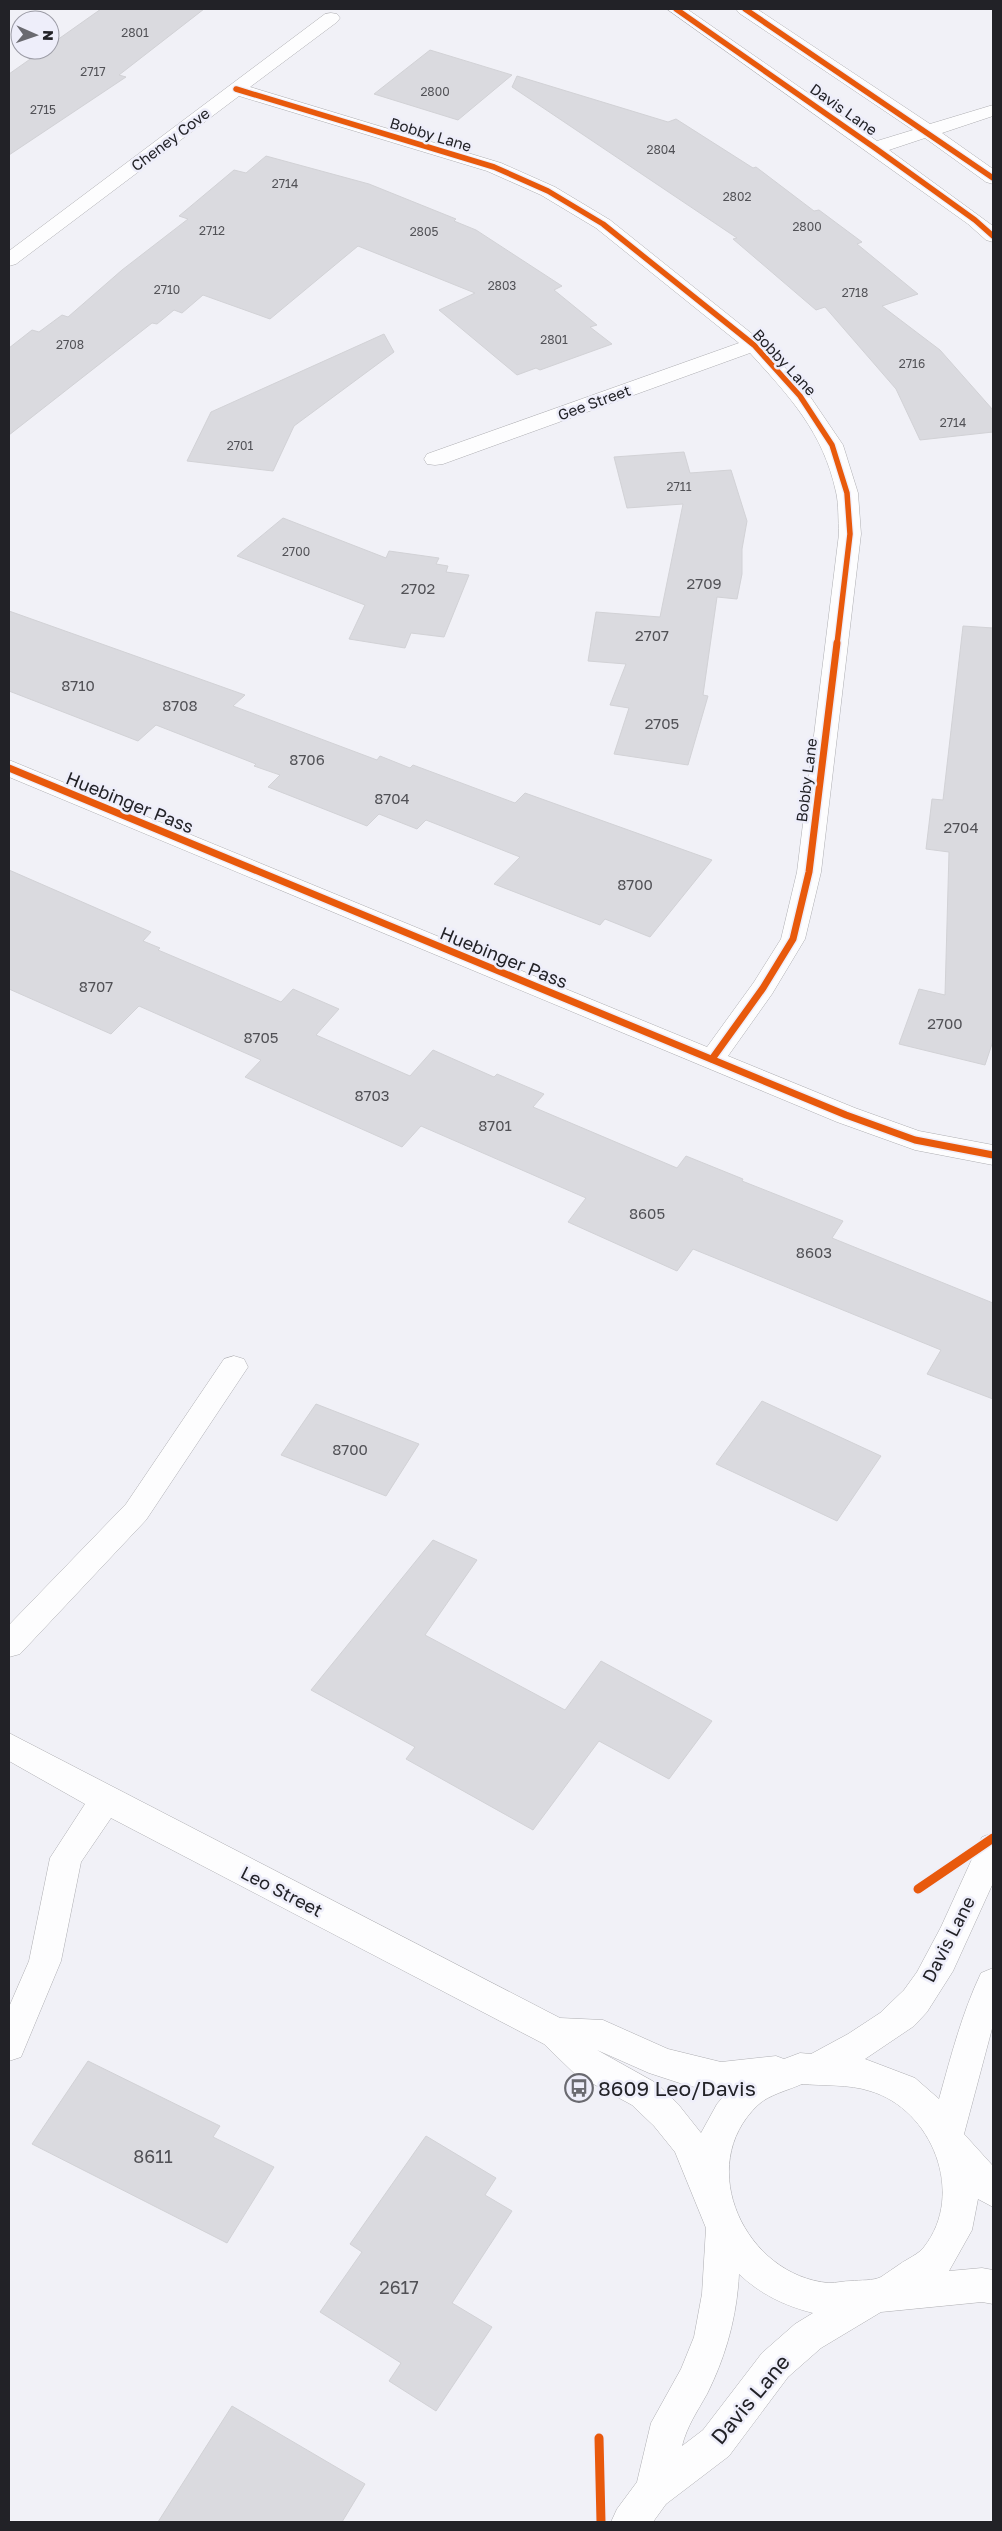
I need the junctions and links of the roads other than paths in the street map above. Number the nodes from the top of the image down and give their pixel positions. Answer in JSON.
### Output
{"nodes":[{"id":1,"x":676,"y":9,"type":"edge"},
{"id":2,"x":745,"y":9,"type":"edge"},
{"id":3,"x":331,"y":18,"type":"dead end"},
{"id":4,"x":236,"y":89,"type":"junction"},
{"id":5,"x":993,"y":110,"type":"edge"},
{"id":6,"x":927,"y":130,"type":"junction"},
{"id":7,"x":875,"y":148,"type":"junction"},
{"id":8,"x":993,"y":178,"type":"edge"},
{"id":9,"x":993,"y":236,"type":"edge"},
{"id":10,"x":9,"y":260,"type":"edge"},
{"id":11,"x":754,"y":345,"type":"junction"},
{"id":12,"x":435,"y":459,"type":"dead end"},
{"id":13,"x":9,"y":768,"type":"edge"},
{"id":14,"x":712,"y":1059,"type":"junction"},
{"id":15,"x":993,"y":1156,"type":"edge"},
{"id":16,"x":234,"y":1367,"type":"dead end"},
{"id":17,"x":9,"y":1645,"type":"edge"},
{"id":18,"x":9,"y":1746,"type":"edge"},
{"id":19,"x":106,"y":1800,"type":"junction"},
{"id":20,"x":993,"y":1847,"type":"edge"},
{"id":21,"x":993,"y":1983,"type":"edge"},
{"id":22,"x":556,"y":2033,"type":"junction"},
{"id":23,"x":9,"y":2046,"type":"edge"},
{"id":24,"x":807,"y":2068,"type":"junction"},
{"id":25,"x":949,"y":2141,"type":"junction"},
{"id":26,"x":993,"y":2191,"type":"edge"},
{"id":27,"x":721,"y":2220,"type":"junction"},
{"id":28,"x":993,"y":2286,"type":"edge"},
{"id":29,"x":881,"y":2294,"type":"junction"},
{"id":30,"x":653,"y":2491,"type":"junction"},
{"id":31,"x":630,"y":2522,"type":"edge"}],
"edges":[{"from":1,"to":7,"type":"street","name":"Davis Lane"},
{"from":2,"to":6,"type":"street","name":"Davis Lane"},
{"from":3,"to":4,"type":"street","name":"Cheney Cove"},
{"from":4,"to":10,"type":"street","name":"Cheney Cove"},
{"from":4,"to":11,"type":"street","name":"Bobby Lane"},
{"from":5,"to":6,"type":"street"},
{"from":6,"to":7,"type":"street"},
{"from":6,"to":8,"type":"street","name":"Davis Lane"},
{"from":7,"to":9,"type":"street","name":"Davis Lane"},
{"from":11,"to":12,"type":"street","name":"Gee Street"},
{"from":11,"to":14,"type":"street","name":"Bobby Lane"},
{"from":13,"to":14,"type":"street","name":"Huebinger Pass"},
{"from":14,"to":15,"type":"street","name":"Huebinger Pass"},
{"from":16,"to":17,"type":"street"},
{"from":18,"to":19,"type":"street","name":"Leo Street"},
{"from":19,"to":22,"type":"street","name":"Leo Street"},
{"from":19,"to":23,"type":"street"},
{"from":20,"to":24,"type":"street","name":"Davis Lane"},
{"from":21,"to":25,"type":"street"},
{"from":22,"to":24,"type":"street","name":"Leo Street"},
{"from":22,"to":27,"type":"street","name":"Leo Street"},
{"from":24,"to":25,"type":"street"},
{"from":24,"to":27,"type":"street","name":"Davis Lane"},
{"from":25,"to":26,"type":"street"},
{"from":25,"to":29,"type":"street","name":"Davis Lane"},
{"from":27,"to":29,"type":"street"},
{"from":27,"to":30,"type":"street","name":"Davis Lane"},
{"from":28,"to":29,"type":"street"},
{"from":29,"to":30,"type":"street","name":"Davis Lane"},
{"from":30,"to":31,"type":"street","name":"Davis Lane"}]}
